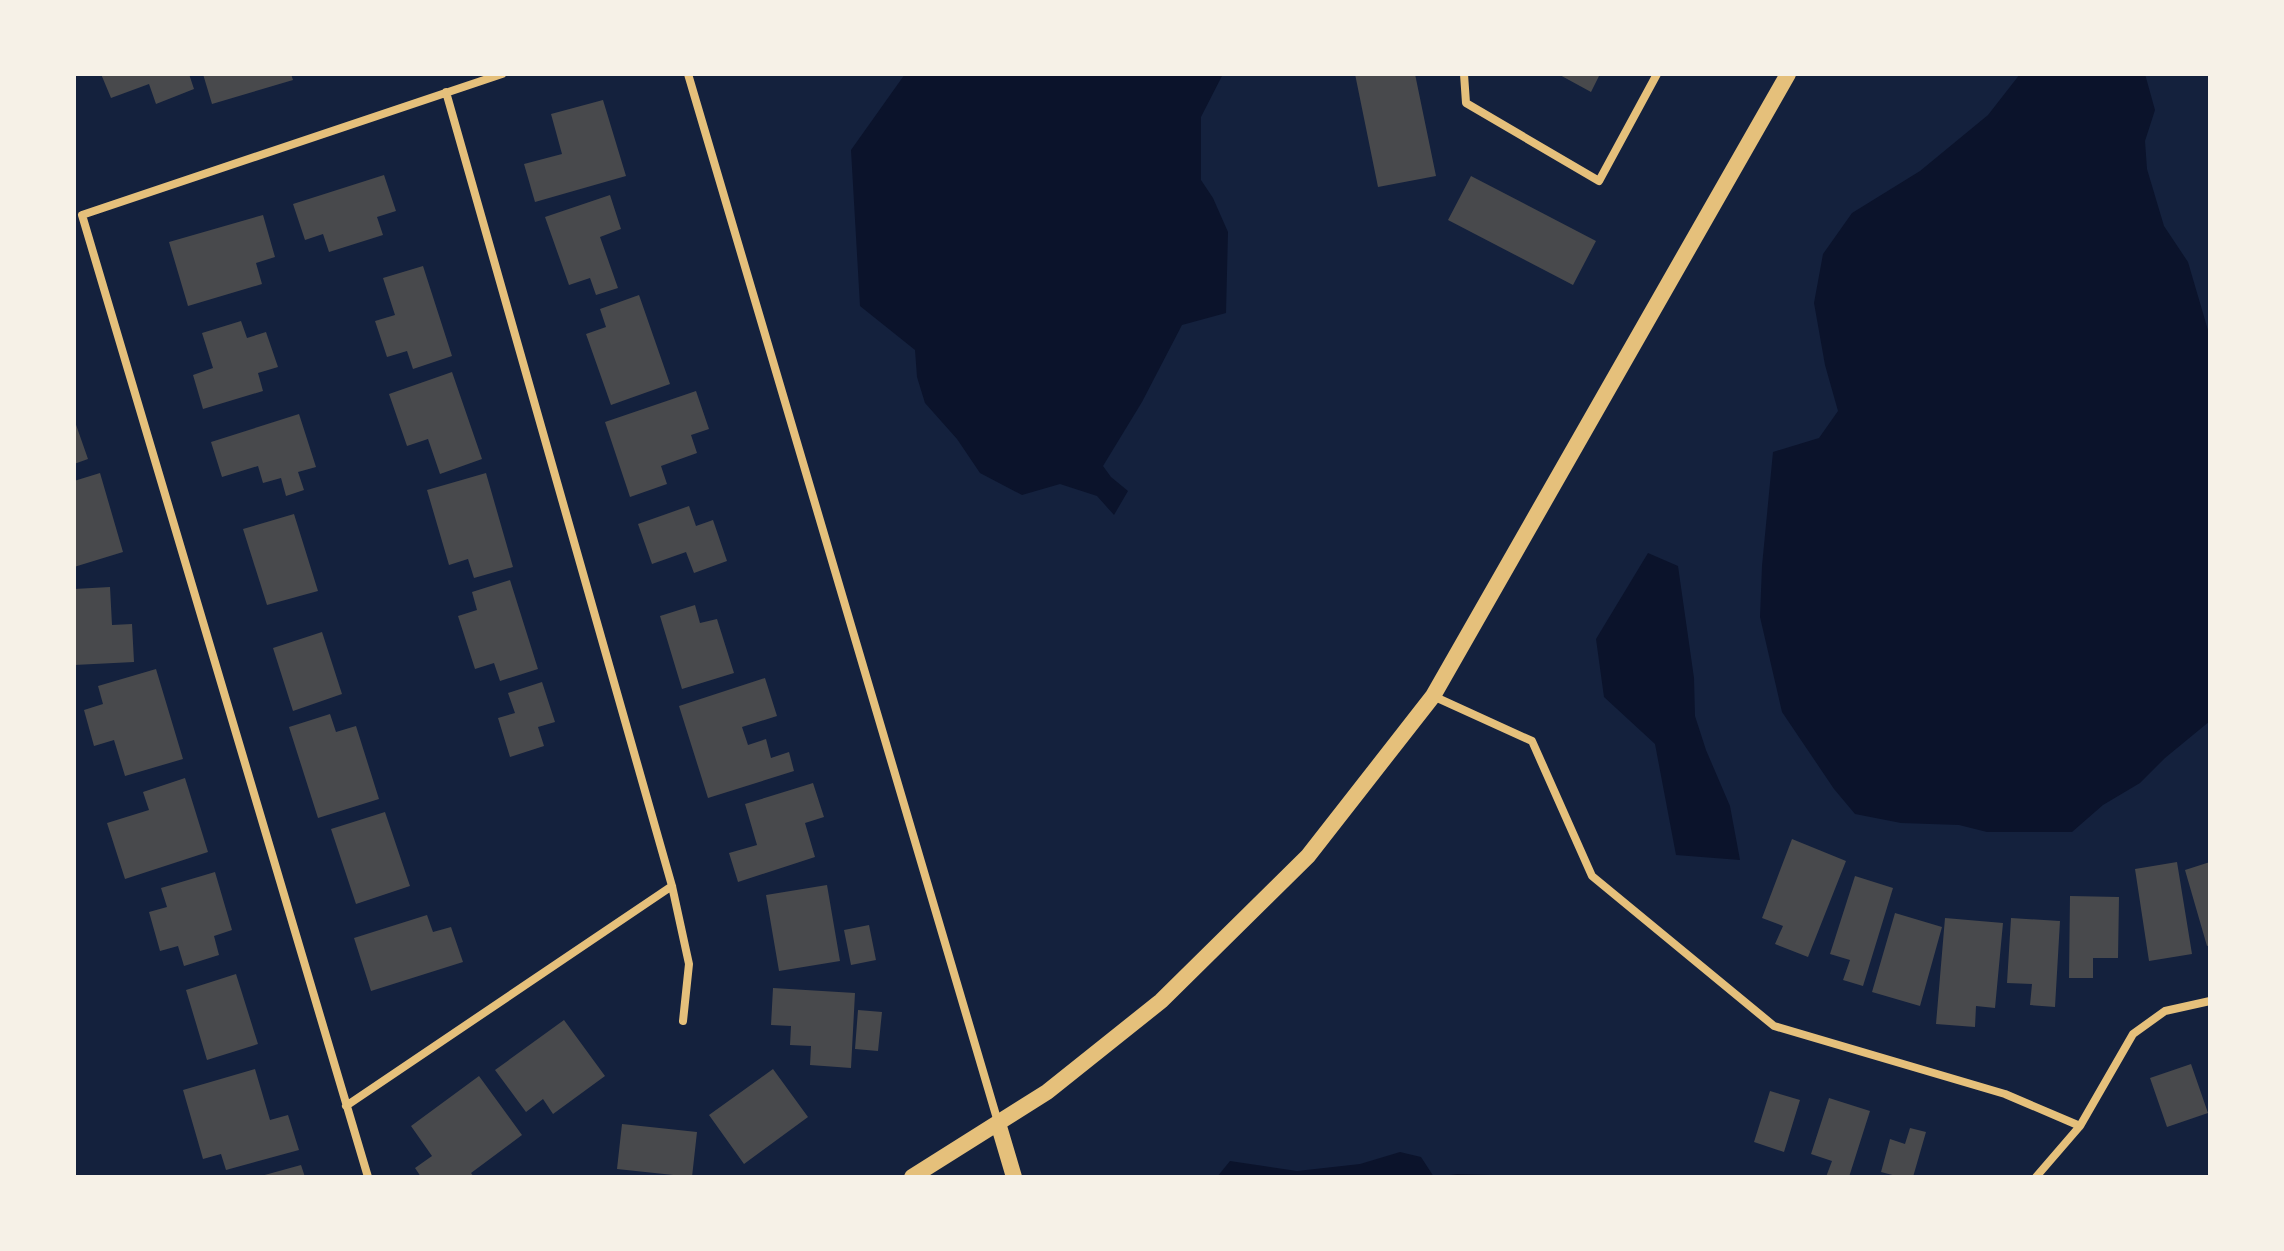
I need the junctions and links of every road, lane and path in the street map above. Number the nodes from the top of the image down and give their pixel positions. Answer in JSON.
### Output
{"nodes":[{"id":1,"x":502,"y":74,"type":"edge"},
{"id":2,"x":688,"y":74,"type":"edge"},
{"id":3,"x":1464,"y":74,"type":"edge"},
{"id":4,"x":1657,"y":74,"type":"edge"},
{"id":5,"x":1788,"y":74,"type":"edge"},
{"id":6,"x":446,"y":92,"type":"junction"},
{"id":7,"x":1433,"y":696,"type":"junction"},
{"id":8,"x":672,"y":886,"type":"junction"},
{"id":9,"x":2210,"y":1001,"type":"edge"},
{"id":10,"x":683,"y":1021,"type":"dead end"},
{"id":11,"x":346,"y":1106,"type":"junction"},
{"id":12,"x":998,"y":1123,"type":"junction"},
{"id":13,"x":2080,"y":1126,"type":"junction"},
{"id":14,"x":368,"y":1177,"type":"edge"},
{"id":15,"x":912,"y":1177,"type":"edge"},
{"id":16,"x":1014,"y":1177,"type":"edge"},
{"id":17,"x":2036,"y":1177,"type":"edge"}],
"edges":[{"from":1,"to":6,"type":"street"},
{"from":2,"to":12,"type":"street"},
{"from":3,"to":4,"type":"street"},
{"from":5,"to":7,"type":"main road"},
{"from":6,"to":8,"type":"street"},
{"from":6,"to":11,"type":"street"},
{"from":7,"to":12,"type":"main road"},
{"from":7,"to":13,"type":"street"},
{"from":8,"to":10,"type":"street"},
{"from":8,"to":11,"type":"street"},
{"from":9,"to":13,"type":"street"},
{"from":11,"to":14,"type":"street"},
{"from":12,"to":15,"type":"main road"},
{"from":12,"to":16,"type":"main road"},
{"from":13,"to":17,"type":"street"}]}
